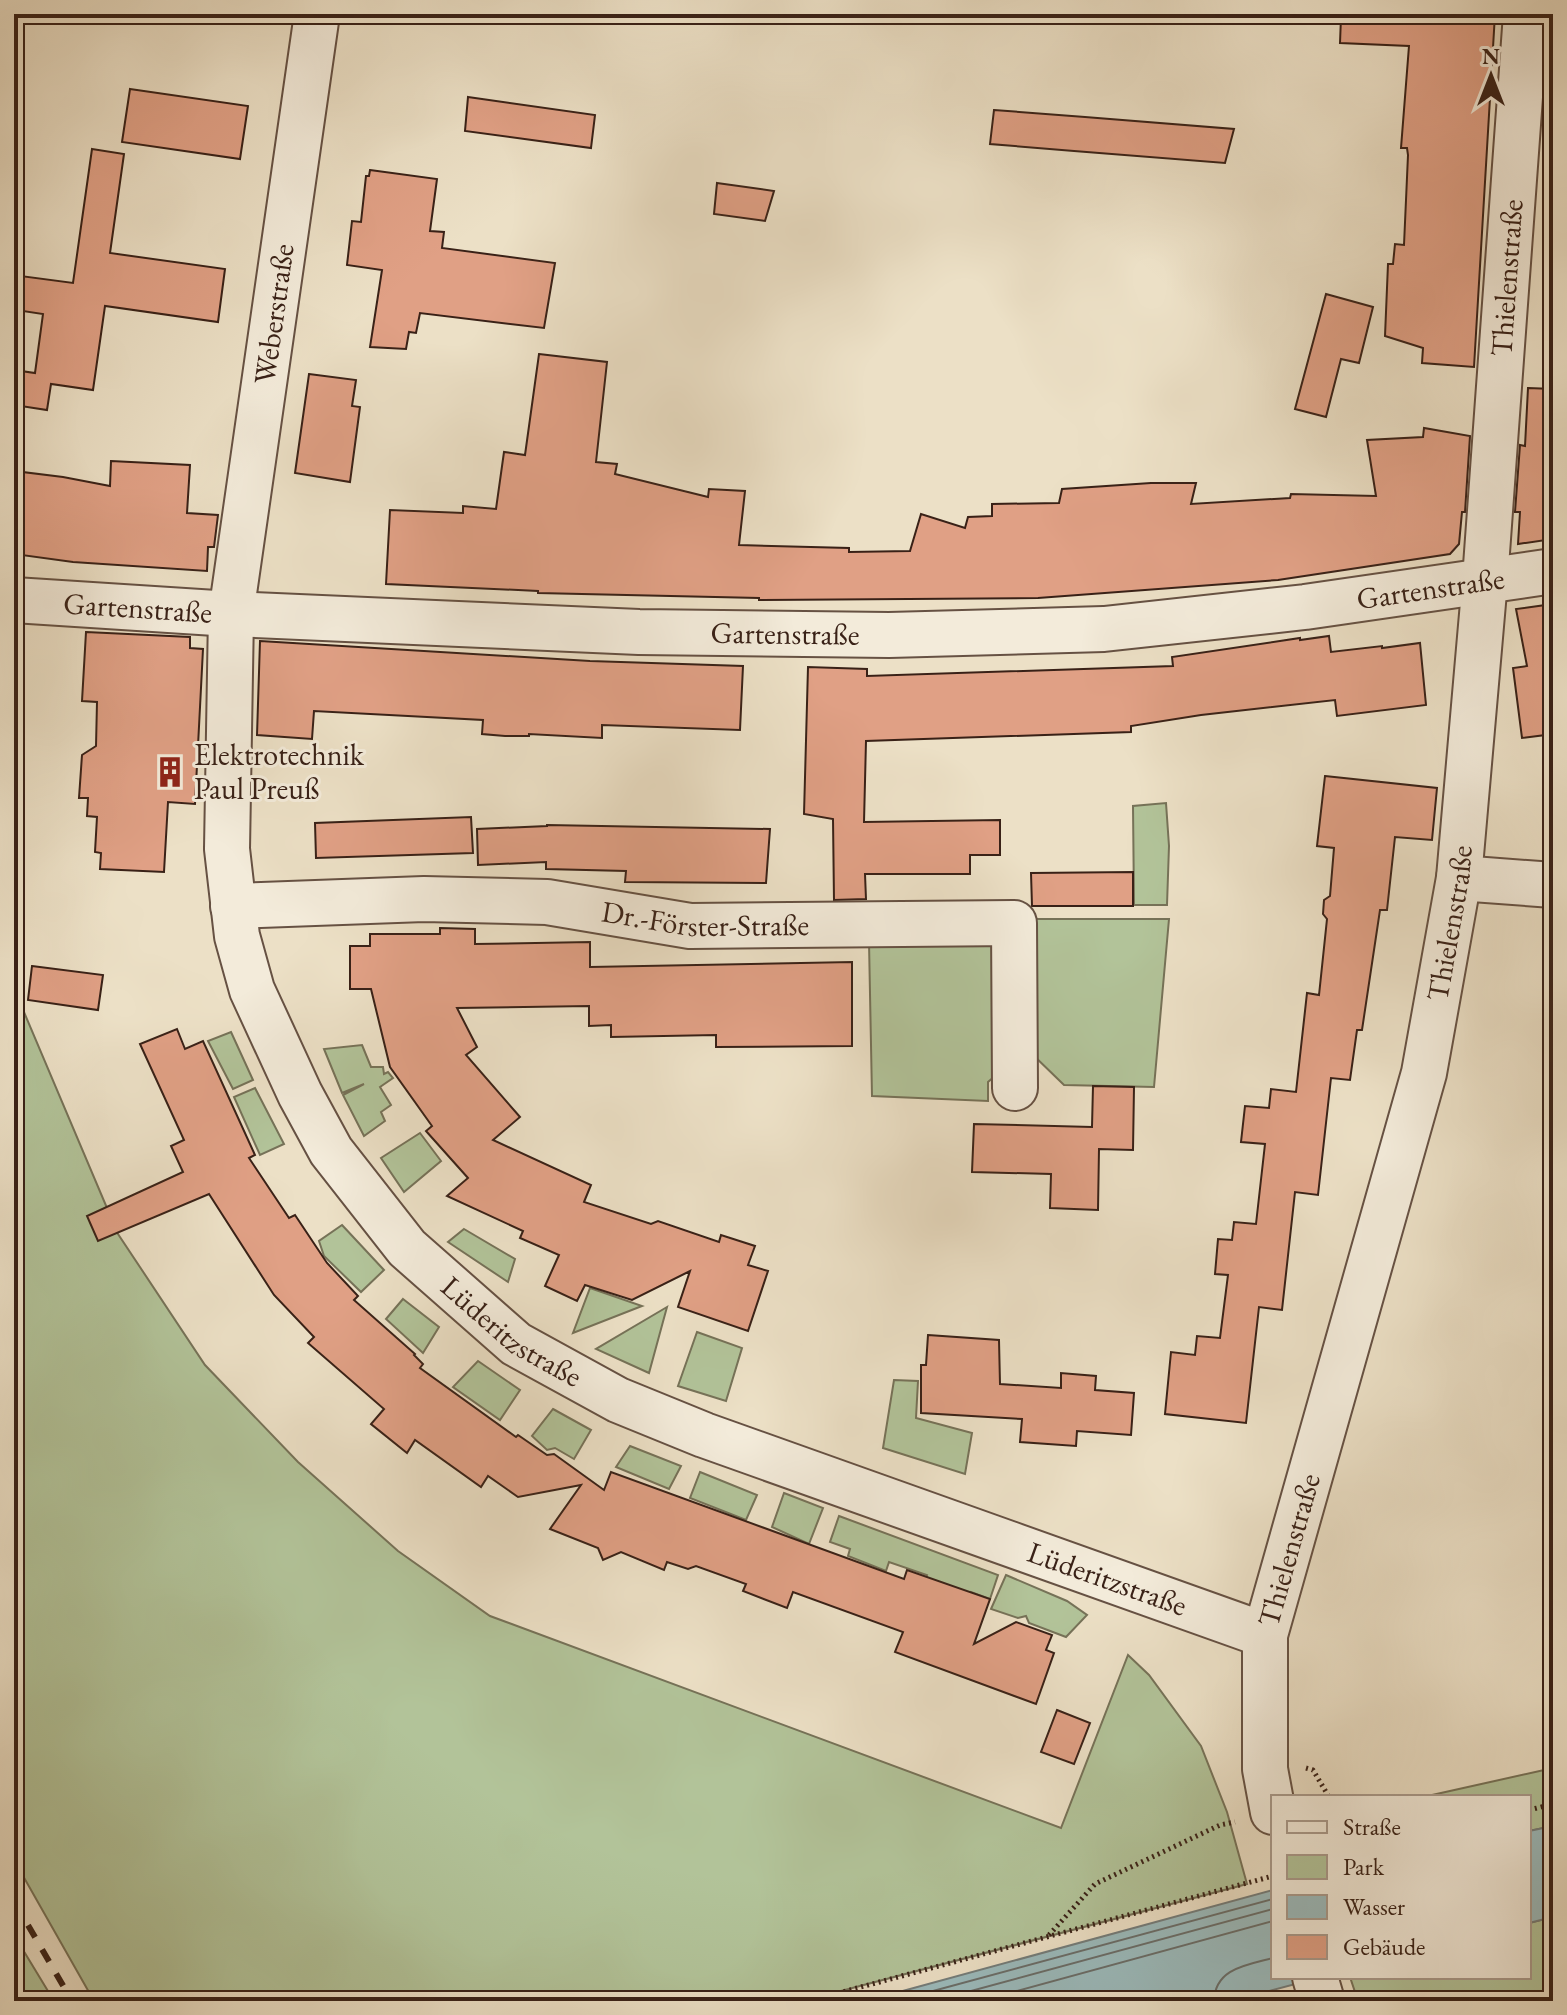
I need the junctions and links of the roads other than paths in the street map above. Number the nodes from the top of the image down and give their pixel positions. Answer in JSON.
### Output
{"nodes":[{"id":1,"x":317,"y":14,"type":"edge"},
{"id":2,"x":1526,"y":14,"type":"edge"},
{"id":3,"x":1553,"y":571,"type":"edge"},
{"id":4,"x":1485,"y":580,"type":"junction"},
{"id":5,"x":14,"y":600,"type":"edge"},
{"id":6,"x":231,"y":614,"type":"junction"},
{"id":7,"x":1459,"y":878,"type":"junction"},
{"id":8,"x":1553,"y":885,"type":"edge"},
{"id":9,"x":233,"y":906,"type":"junction"},
{"id":10,"x":1015,"y":1088,"type":"dead end"},
{"id":11,"x":1265,"y":1635,"type":"junction"},
{"id":12,"x":1260,"y":1816,"type":"edge"},
{"id":13,"x":1316,"y":1979,"type":"edge"},
{"id":14,"x":1322,"y":2001,"type":"edge"}],
"edges":[{"from":1,"to":6,"type":"street","name":"Weberstraße"},
{"from":2,"to":4,"type":"street","name":"Thielenstraße"},
{"from":3,"to":4,"type":"street","name":"Gartenstraße"},
{"from":4,"to":6,"type":"street","name":"Gartenstraße"},
{"from":4,"to":7,"type":"street","name":"Thielenstraße"},
{"from":5,"to":6,"type":"street","name":"Gartenstraße"},
{"from":6,"to":9,"type":"street","name":"Lüderitzstraße"},
{"from":7,"to":8,"type":"street"},
{"from":7,"to":11,"type":"street","name":"Thielenstraße"},
{"from":9,"to":10,"type":"street","name":"Dr.-Förster-Straße"},
{"from":9,"to":11,"type":"street","name":"Lüderitzstraße"},
{"from":11,"to":12,"type":"street","name":"Thielenstraße"},
{"from":13,"to":14,"type":"street"}]}
